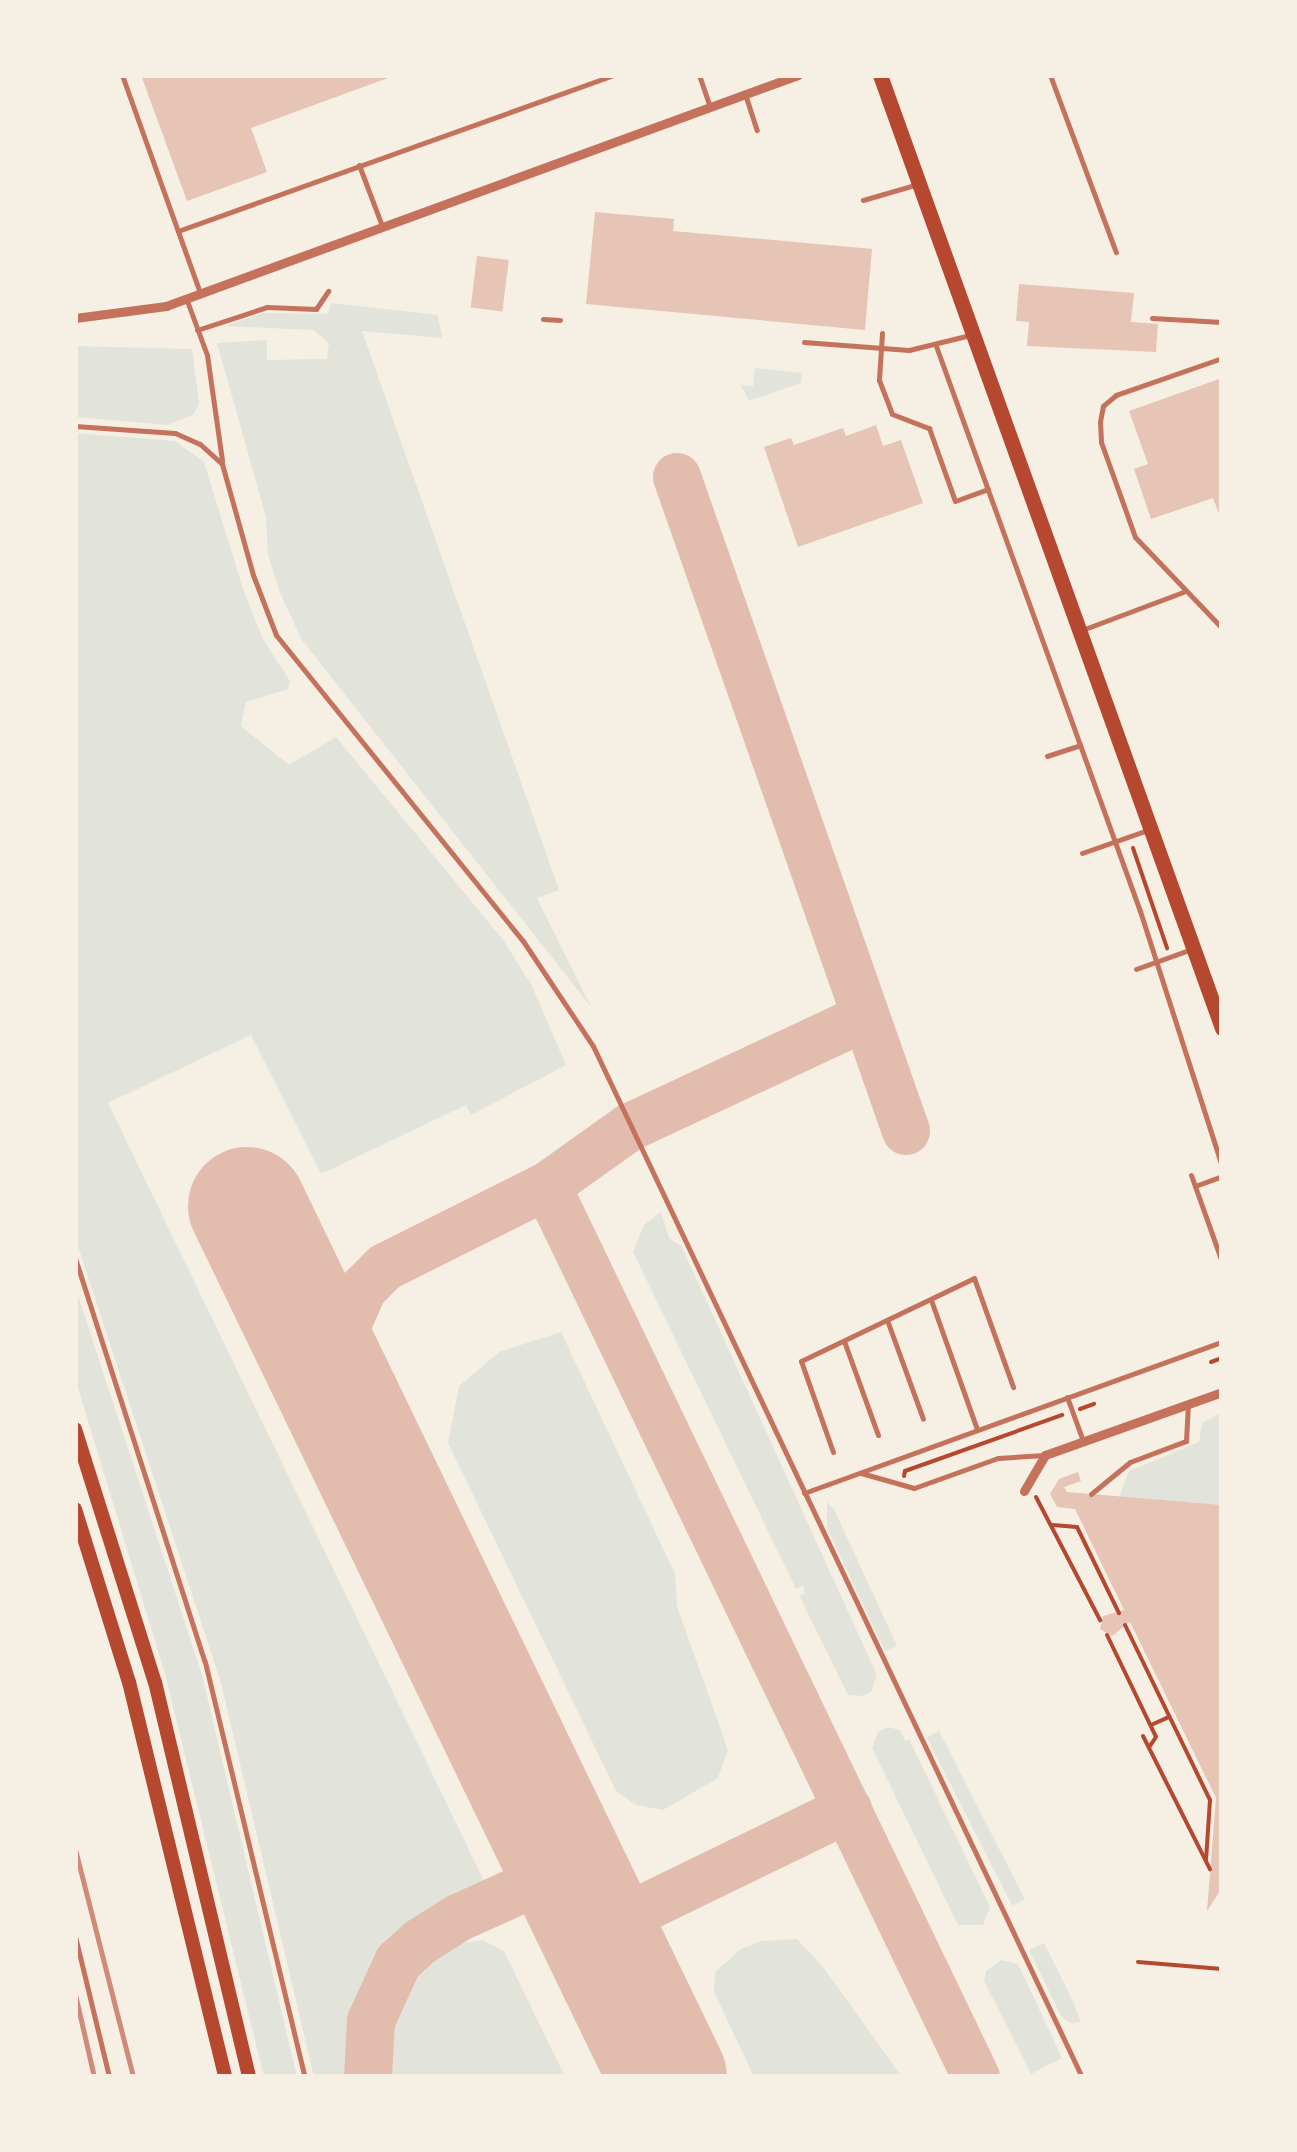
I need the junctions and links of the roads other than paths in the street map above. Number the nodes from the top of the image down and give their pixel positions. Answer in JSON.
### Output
{"nodes":[{"id":1,"x":122,"y":75,"type":"edge"},
{"id":2,"x":613,"y":75,"type":"edge"},
{"id":3,"x":699,"y":75,"type":"edge"},
{"id":4,"x":798,"y":75,"type":"edge"},
{"id":5,"x":880,"y":75,"type":"edge"},
{"id":6,"x":1050,"y":75,"type":"edge"},
{"id":7,"x":745,"y":94,"type":"junction"},
{"id":8,"x":710,"y":107,"type":"junction"},
{"id":9,"x":757,"y":130,"type":"dead end"},
{"id":10,"x":358,"y":165,"type":"junction"},
{"id":11,"x":918,"y":184,"type":"junction"},
{"id":12,"x":863,"y":200,"type":"dead end"},
{"id":13,"x":382,"y":226,"type":"junction"},
{"id":14,"x":178,"y":232,"type":"junction"},
{"id":15,"x":1116,"y":252,"type":"dead end"},
{"id":16,"x":328,"y":291,"type":"dead end"},
{"id":17,"x":200,"y":293,"type":"junction"},
{"id":18,"x":186,"y":298,"type":"junction"},
{"id":19,"x":75,"y":318,"type":"edge"},
{"id":20,"x":1152,"y":318,"type":"dead end"},
{"id":21,"x":543,"y":319,"type":"dead end"},
{"id":22,"x":560,"y":320,"type":"dead end"},
{"id":23,"x":1222,"y":322,"type":"edge"},
{"id":24,"x":198,"y":330,"type":"junction"},
{"id":25,"x":882,"y":333,"type":"dead end"},
{"id":26,"x":973,"y":334,"type":"junction"},
{"id":27,"x":804,"y":342,"type":"dead end"},
{"id":28,"x":936,"y":346,"type":"junction"},
{"id":29,"x":881,"y":349,"type":"junction"},
{"id":30,"x":1222,"y":358,"type":"edge"},
{"id":31,"x":75,"y":426,"type":"edge"},
{"id":32,"x":222,"y":464,"type":"junction"},
{"id":33,"x":988,"y":489,"type":"junction"},
{"id":34,"x":1183,"y":592,"type":"junction"},
{"id":35,"x":1222,"y":628,"type":"edge"},
{"id":36,"x":1079,"y":630,"type":"junction"},
{"id":37,"x":1080,"y":745,"type":"junction"},
{"id":38,"x":1047,"y":756,"type":"dead end"},
{"id":39,"x":1150,"y":828,"type":"junction"},
{"id":40,"x":1115,"y":841,"type":"junction"},
{"id":41,"x":1082,"y":853,"type":"dead end"},
{"id":42,"x":1194,"y":949,"type":"junction"},
{"id":43,"x":1156,"y":962,"type":"junction"},
{"id":44,"x":1136,"y":970,"type":"dead end"},
{"id":45,"x":1222,"y":1028,"type":"edge"},
{"id":46,"x":1222,"y":1168,"type":"edge"},
{"id":47,"x":1190,"y":1175,"type":"dead end"},
{"id":48,"x":1222,"y":1176,"type":"edge"},
{"id":49,"x":1194,"y":1186,"type":"junction"},
{"id":50,"x":75,"y":1258,"type":"edge"},
{"id":51,"x":1222,"y":1262,"type":"edge"},
{"id":52,"x":930,"y":1299,"type":"junction"},
{"id":53,"x":887,"y":1320,"type":"junction"},
{"id":54,"x":844,"y":1340,"type":"junction"},
{"id":55,"x":1222,"y":1342,"type":"edge"},
{"id":56,"x":1013,"y":1387,"type":"dead end"},
{"id":57,"x":1222,"y":1392,"type":"edge"},
{"id":58,"x":1068,"y":1397,"type":"junction"},
{"id":59,"x":1188,"y":1404,"type":"junction"},
{"id":60,"x":923,"y":1420,"type":"dead end"},
{"id":61,"x":75,"y":1429,"type":"edge"},
{"id":62,"x":978,"y":1429,"type":"junction"},
{"id":63,"x":878,"y":1436,"type":"dead end"},
{"id":64,"x":1084,"y":1442,"type":"junction"},
{"id":65,"x":833,"y":1452,"type":"dead end"},
{"id":66,"x":1044,"y":1455,"type":"junction"},
{"id":67,"x":858,"y":1472,"type":"junction"},
{"id":68,"x":1024,"y":1491,"type":"road end"},
{"id":69,"x":804,"y":1494,"type":"junction"},
{"id":70,"x":1091,"y":1494,"type":"dead end"},
{"id":71,"x":75,"y":1508,"type":"edge"},
{"id":72,"x":75,"y":1936,"type":"edge"},
{"id":73,"x":108,"y":2077,"type":"edge"},
{"id":74,"x":225,"y":2077,"type":"edge"},
{"id":75,"x":249,"y":2077,"type":"edge"},
{"id":76,"x":305,"y":2077,"type":"edge"},
{"id":77,"x":1082,"y":2077,"type":"edge"}],
"edges":[{"from":1,"to":14,"type":"lane"},
{"from":2,"to":10,"type":"lane"},
{"from":3,"to":8,"type":"lane"},
{"from":4,"to":7,"type":"street"},
{"from":5,"to":11,"type":"main road"},
{"from":6,"to":15,"type":"lane"},
{"from":7,"to":8,"type":"street"},
{"from":7,"to":9,"type":"lane"},
{"from":8,"to":13,"type":"street"},
{"from":10,"to":13,"type":"lane"},
{"from":10,"to":14,"type":"lane"},
{"from":11,"to":12,"type":"lane"},
{"from":11,"to":26,"type":"main road"},
{"from":13,"to":17,"type":"street"},
{"from":14,"to":17,"type":"lane"},
{"from":16,"to":24,"type":"lane"},
{"from":17,"to":18,"type":"street"},
{"from":18,"to":19,"type":"street"},
{"from":18,"to":24,"type":"lane"},
{"from":20,"to":23,"type":"lane"},
{"from":21,"to":22,"type":"lane"},
{"from":24,"to":32,"type":"lane"},
{"from":25,"to":29,"type":"lane"},
{"from":26,"to":28,"type":"lane"},
{"from":26,"to":36,"type":"main road"},
{"from":27,"to":29,"type":"lane"},
{"from":28,"to":29,"type":"lane"},
{"from":28,"to":33,"type":"lane"},
{"from":29,"to":33,"type":"lane"},
{"from":30,"to":34,"type":"lane"},
{"from":31,"to":32,"type":"lane"},
{"from":32,"to":69,"type":"lane"},
{"from":33,"to":37,"type":"lane"},
{"from":34,"to":35,"type":"lane"},
{"from":34,"to":36,"type":"lane"},
{"from":36,"to":39,"type":"main road"},
{"from":37,"to":38,"type":"lane"},
{"from":37,"to":40,"type":"lane"},
{"from":39,"to":40,"type":"lane"},
{"from":39,"to":42,"type":"main road"},
{"from":40,"to":41,"type":"lane"},
{"from":40,"to":43,"type":"lane"},
{"from":42,"to":43,"type":"lane"},
{"from":42,"to":45,"type":"main road"},
{"from":43,"to":44,"type":"lane"},
{"from":43,"to":46,"type":"lane"},
{"from":47,"to":49,"type":"lane"},
{"from":48,"to":49,"type":"lane"},
{"from":49,"to":51,"type":"lane"},
{"from":50,"to":76,"type":"lane"},
{"from":52,"to":53,"type":"lane"},
{"from":52,"to":56,"type":"lane"},
{"from":52,"to":62,"type":"lane"},
{"from":53,"to":54,"type":"lane"},
{"from":53,"to":60,"type":"lane"},
{"from":54,"to":63,"type":"lane"},
{"from":54,"to":65,"type":"lane"},
{"from":55,"to":58,"type":"lane"},
{"from":57,"to":59,"type":"street"},
{"from":58,"to":62,"type":"lane"},
{"from":58,"to":64,"type":"lane"},
{"from":59,"to":64,"type":"street"},
{"from":59,"to":70,"type":"lane"},
{"from":61,"to":75,"type":"main road"},
{"from":62,"to":67,"type":"lane"},
{"from":64,"to":66,"type":"street"},
{"from":66,"to":67,"type":"lane"},
{"from":66,"to":68,"type":"street"},
{"from":67,"to":69,"type":"lane"},
{"from":69,"to":77,"type":"lane"},
{"from":71,"to":74,"type":"main road"},
{"from":72,"to":73,"type":"lane"}]}
